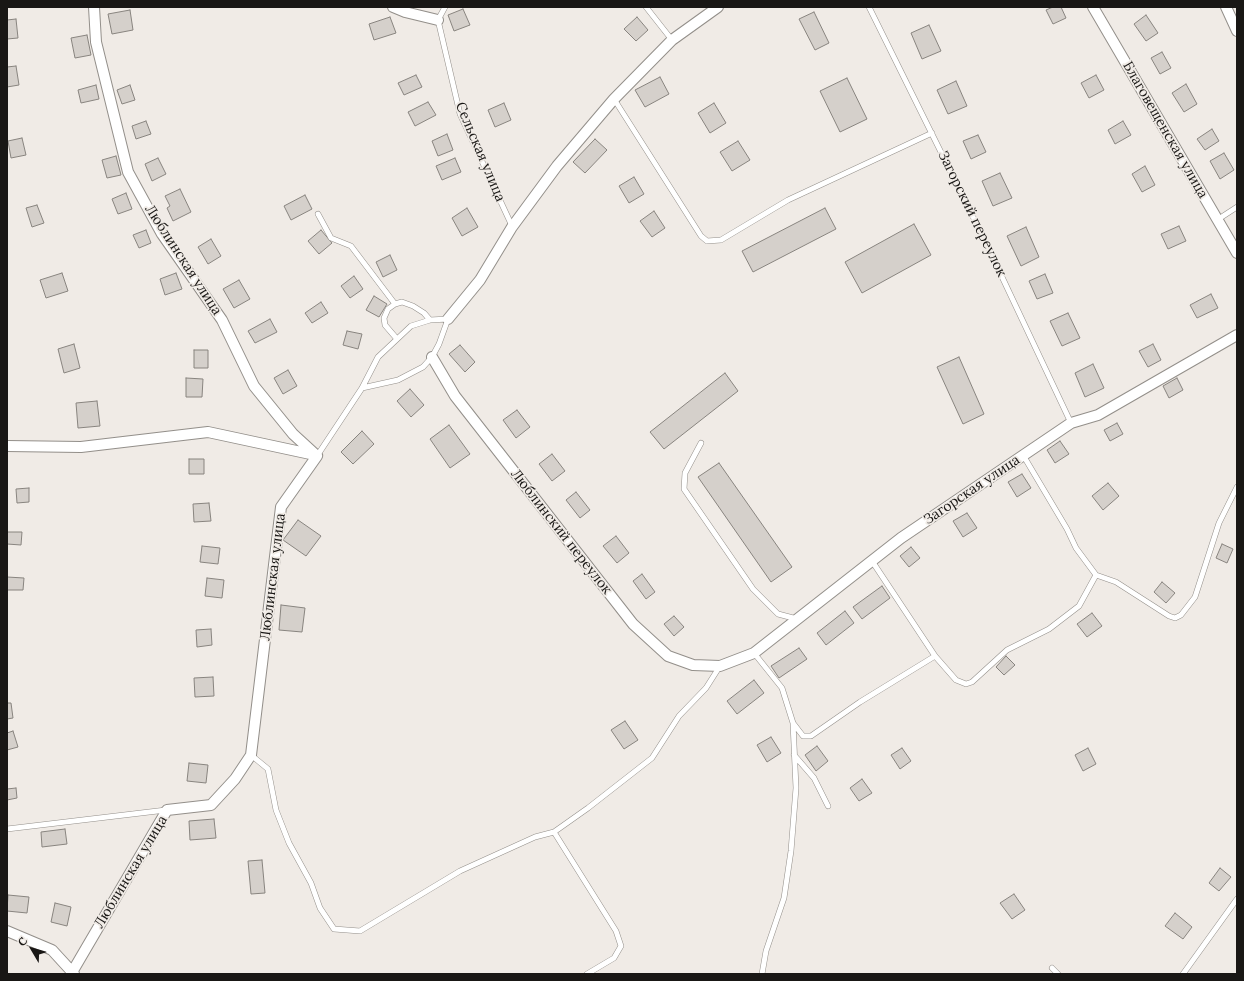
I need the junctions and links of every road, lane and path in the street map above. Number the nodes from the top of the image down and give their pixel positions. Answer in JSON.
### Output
{"nodes":[{"id":1,"x":94,"y":7,"type":"edge"},
{"id":2,"x":393,"y":7,"type":"edge"},
{"id":3,"x":445,"y":7,"type":"edge"},
{"id":4,"x":646,"y":7,"type":"edge"},
{"id":5,"x":718,"y":7,"type":"edge"},
{"id":6,"x":869,"y":7,"type":"edge"},
{"id":7,"x":1093,"y":7,"type":"edge"},
{"id":8,"x":1226,"y":7,"type":"edge"},
{"id":9,"x":438,"y":20,"type":"junction"},
{"id":10,"x":1237,"y":32,"type":"edge"},
{"id":11,"x":672,"y":40,"type":"junction"},
{"id":12,"x":614,"y":99,"type":"junction"},
{"id":13,"x":932,"y":133,"type":"junction"},
{"id":14,"x":1237,"y":206,"type":"edge"},
{"id":15,"x":318,"y":214,"type":"dead end"},
{"id":16,"x":1217,"y":220,"type":"junction"},
{"id":17,"x":512,"y":227,"type":"junction"},
{"id":18,"x":1237,"y":253,"type":"edge"},
{"id":19,"x":395,"y":304,"type":"junction"},
{"id":20,"x":448,"y":319,"type":"junction"},
{"id":21,"x":430,"y":320,"type":"junction"},
{"id":22,"x":1237,"y":335,"type":"edge"},
{"id":23,"x":397,"y":339,"type":"junction"},
{"id":24,"x":432,"y":357,"type":"junction"},
{"id":25,"x":362,"y":388,"type":"junction"},
{"id":26,"x":1071,"y":423,"type":"junction"},
{"id":27,"x":701,"y":442,"type":"dead end"},
{"id":28,"x":7,"y":446,"type":"edge"},
{"id":29,"x":1023,"y":455,"type":"junction"},
{"id":30,"x":317,"y":456,"type":"junction"},
{"id":31,"x":1237,"y":487,"type":"edge"},
{"id":32,"x":872,"y":560,"type":"junction"},
{"id":33,"x":1096,"y":575,"type":"junction"},
{"id":34,"x":798,"y":619,"type":"junction"},
{"id":35,"x":754,"y":654,"type":"junction"},
{"id":36,"x":935,"y":656,"type":"junction"},
{"id":37,"x":720,"y":666,"type":"junction"},
{"id":38,"x":793,"y":723,"type":"junction"},
{"id":39,"x":251,"y":755,"type":"junction"},
{"id":40,"x":794,"y":755,"type":"junction"},
{"id":41,"x":828,"y":806,"type":"dead end"},
{"id":42,"x":167,"y":810,"type":"junction"},
{"id":43,"x":7,"y":829,"type":"edge"},
{"id":44,"x":554,"y":832,"type":"junction"},
{"id":45,"x":1237,"y":899,"type":"edge"},
{"id":46,"x":7,"y":931,"type":"edge"},
{"id":47,"x":1052,"y":968,"type":"dead end"},
{"id":48,"x":72,"y":974,"type":"edge"},
{"id":49,"x":587,"y":974,"type":"edge"},
{"id":50,"x":762,"y":974,"type":"edge"},
{"id":51,"x":1058,"y":974,"type":"edge"},
{"id":52,"x":1183,"y":974,"type":"edge"}],
"edges":[{"from":1,"to":30,"type":"street","name":"Люблинская улица"},
{"from":2,"to":9,"type":"street"},
{"from":3,"to":9,"type":"lane"},
{"from":4,"to":11,"type":"lane"},
{"from":5,"to":11,"type":"street"},
{"from":6,"to":13,"type":"lane","name":"Загорский переулок"},
{"from":7,"to":16,"type":"street","name":"Благовещенская улица"},
{"from":8,"to":10,"type":"street"},
{"from":9,"to":17,"type":"lane","name":"Сельская улица"},
{"from":11,"to":12,"type":"street"},
{"from":12,"to":13,"type":"lane"},
{"from":12,"to":17,"type":"street"},
{"from":13,"to":26,"type":"lane","name":"Загорский переулок"},
{"from":14,"to":16,"type":"lane"},
{"from":15,"to":19,"type":"lane"},
{"from":16,"to":18,"type":"street","name":"Благовещенская улица"},
{"from":17,"to":20,"type":"street"},
{"from":19,"to":21,"type":"lane"},
{"from":19,"to":23,"type":"lane"},
{"from":20,"to":21,"type":"lane"},
{"from":20,"to":24,"type":"lane"},
{"from":21,"to":23,"type":"lane"},
{"from":22,"to":26,"type":"street","name":"Загорская улица"},
{"from":23,"to":25,"type":"lane"},
{"from":24,"to":25,"type":"lane"},
{"from":24,"to":37,"type":"street","name":"Люблинский переулок"},
{"from":25,"to":30,"type":"lane"},
{"from":26,"to":29,"type":"street","name":"Загорская улица"},
{"from":27,"to":34,"type":"lane"},
{"from":28,"to":30,"type":"street"},
{"from":29,"to":32,"type":"street","name":"Загорская улица"},
{"from":29,"to":33,"type":"lane"},
{"from":30,"to":39,"type":"street","name":"Люблинская улица"},
{"from":31,"to":33,"type":"lane"},
{"from":32,"to":34,"type":"street","name":"Загорская улица"},
{"from":32,"to":36,"type":"lane"},
{"from":33,"to":36,"type":"lane"},
{"from":34,"to":35,"type":"street","name":"Загорская улица"},
{"from":35,"to":37,"type":"street","name":"Загорская улица"},
{"from":35,"to":38,"type":"lane"},
{"from":36,"to":38,"type":"lane"},
{"from":37,"to":44,"type":"lane"},
{"from":38,"to":40,"type":"lane"},
{"from":39,"to":42,"type":"street","name":"Люблинская улица"},
{"from":39,"to":44,"type":"lane"},
{"from":40,"to":41,"type":"lane"},
{"from":40,"to":50,"type":"lane"},
{"from":42,"to":43,"type":"lane"},
{"from":42,"to":48,"type":"street","name":"Люблинская улица"},
{"from":44,"to":49,"type":"lane"},
{"from":45,"to":52,"type":"lane"},
{"from":46,"to":48,"type":"street"},
{"from":47,"to":51,"type":"lane"}]}
